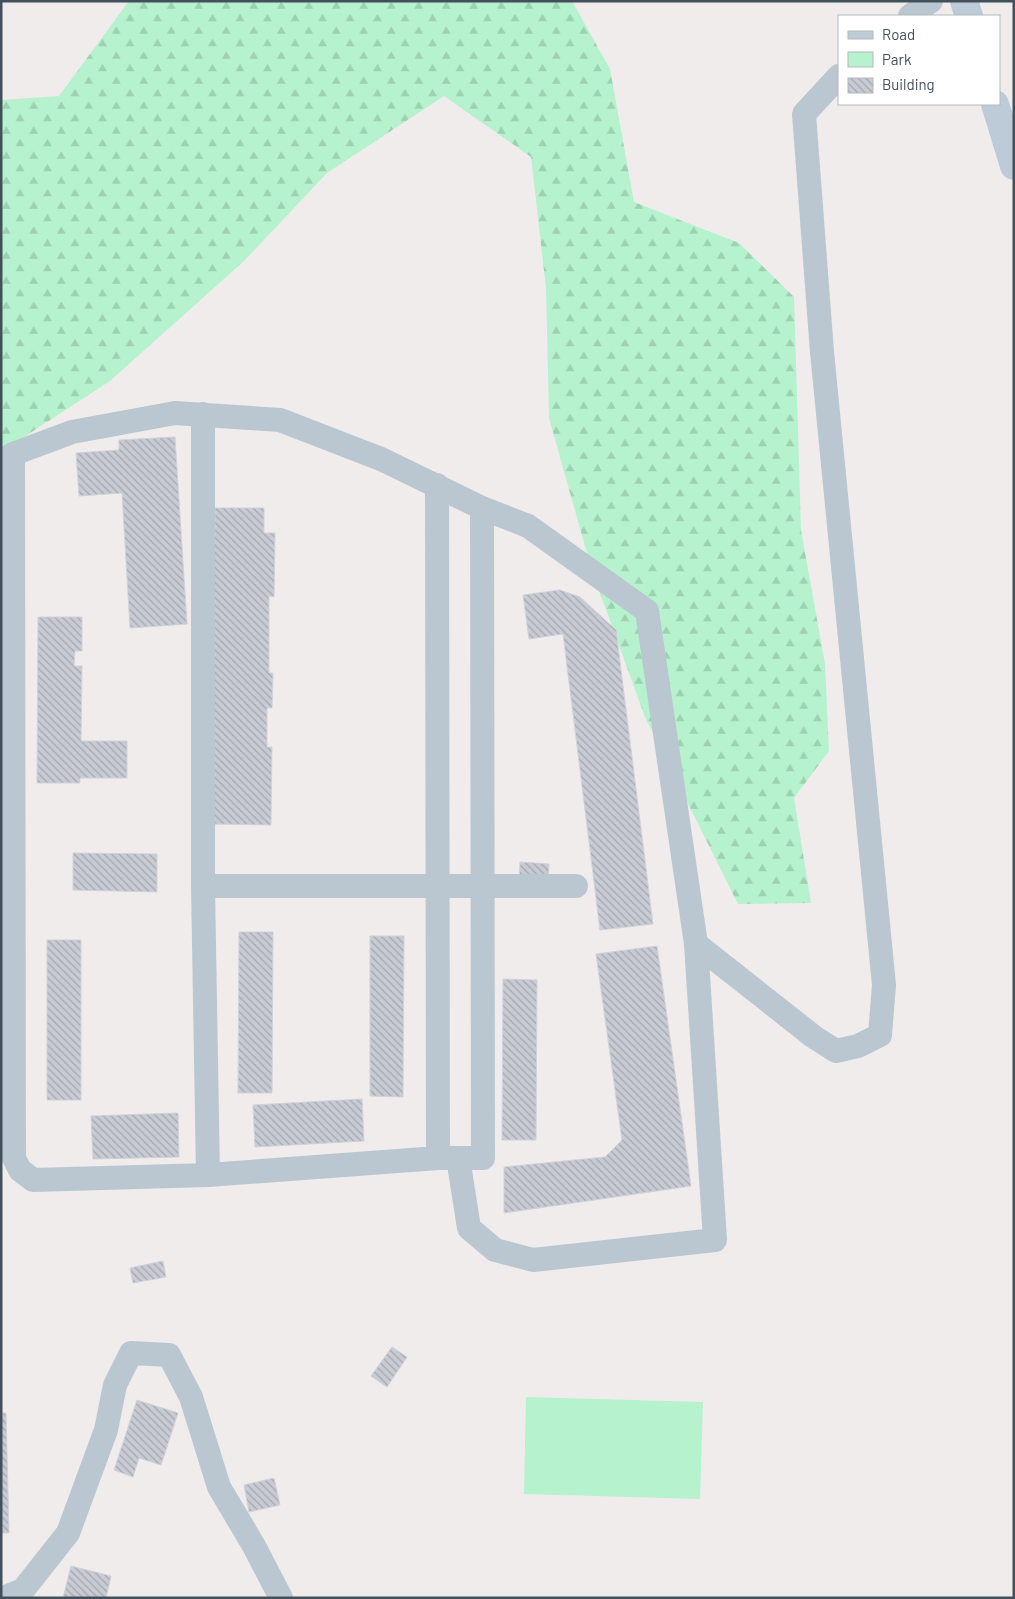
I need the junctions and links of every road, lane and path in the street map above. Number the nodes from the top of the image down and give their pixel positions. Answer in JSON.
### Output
{"nodes":[{"id":1,"x":931,"y":1,"type":"edge"},
{"id":2,"x":964,"y":1,"type":"edge"},
{"id":3,"x":911,"y":15,"type":"edge"},
{"id":4,"x":969,"y":15,"type":"edge"},
{"id":5,"x":838,"y":77,"type":"edge"},
{"id":6,"x":995,"y":105,"type":"edge"},
{"id":7,"x":1014,"y":166,"type":"edge"},
{"id":8,"x":203,"y":414,"type":"junction"},
{"id":9,"x":7,"y":458,"type":"edge"},
{"id":10,"x":437,"y":485,"type":"junction"},
{"id":11,"x":482,"y":508,"type":"junction"},
{"id":12,"x":204,"y":886,"type":"junction"},
{"id":13,"x":438,"y":886,"type":"junction"},
{"id":14,"x":482,"y":886,"type":"junction"},
{"id":15,"x":576,"y":886,"type":"dead end"},
{"id":16,"x":696,"y":944,"type":"junction"},
{"id":17,"x":448,"y":1158,"type":"junction"},
{"id":18,"x":208,"y":1176,"type":"junction"},
{"id":19,"x":3,"y":1598,"type":"edge"},
{"id":20,"x":281,"y":1598,"type":"edge"}],
"edges":[{"from":1,"to":3,"type":"street"},
{"from":2,"to":4,"type":"main road"},
{"from":5,"to":16,"type":"street"},
{"from":6,"to":7,"type":"main road"},
{"from":8,"to":9,"type":"street"},
{"from":8,"to":10,"type":"street"},
{"from":8,"to":12,"type":"street"},
{"from":9,"to":18,"type":"street"},
{"from":10,"to":11,"type":"street"},
{"from":10,"to":13,"type":"street"},
{"from":11,"to":14,"type":"street"},
{"from":11,"to":16,"type":"street"},
{"from":12,"to":13,"type":"street"},
{"from":12,"to":18,"type":"street"},
{"from":13,"to":14,"type":"street"},
{"from":13,"to":17,"type":"street"},
{"from":14,"to":15,"type":"street"},
{"from":14,"to":17,"type":"street"},
{"from":16,"to":17,"type":"street"},
{"from":17,"to":18,"type":"street"},
{"from":19,"to":20,"type":"street"}]}
